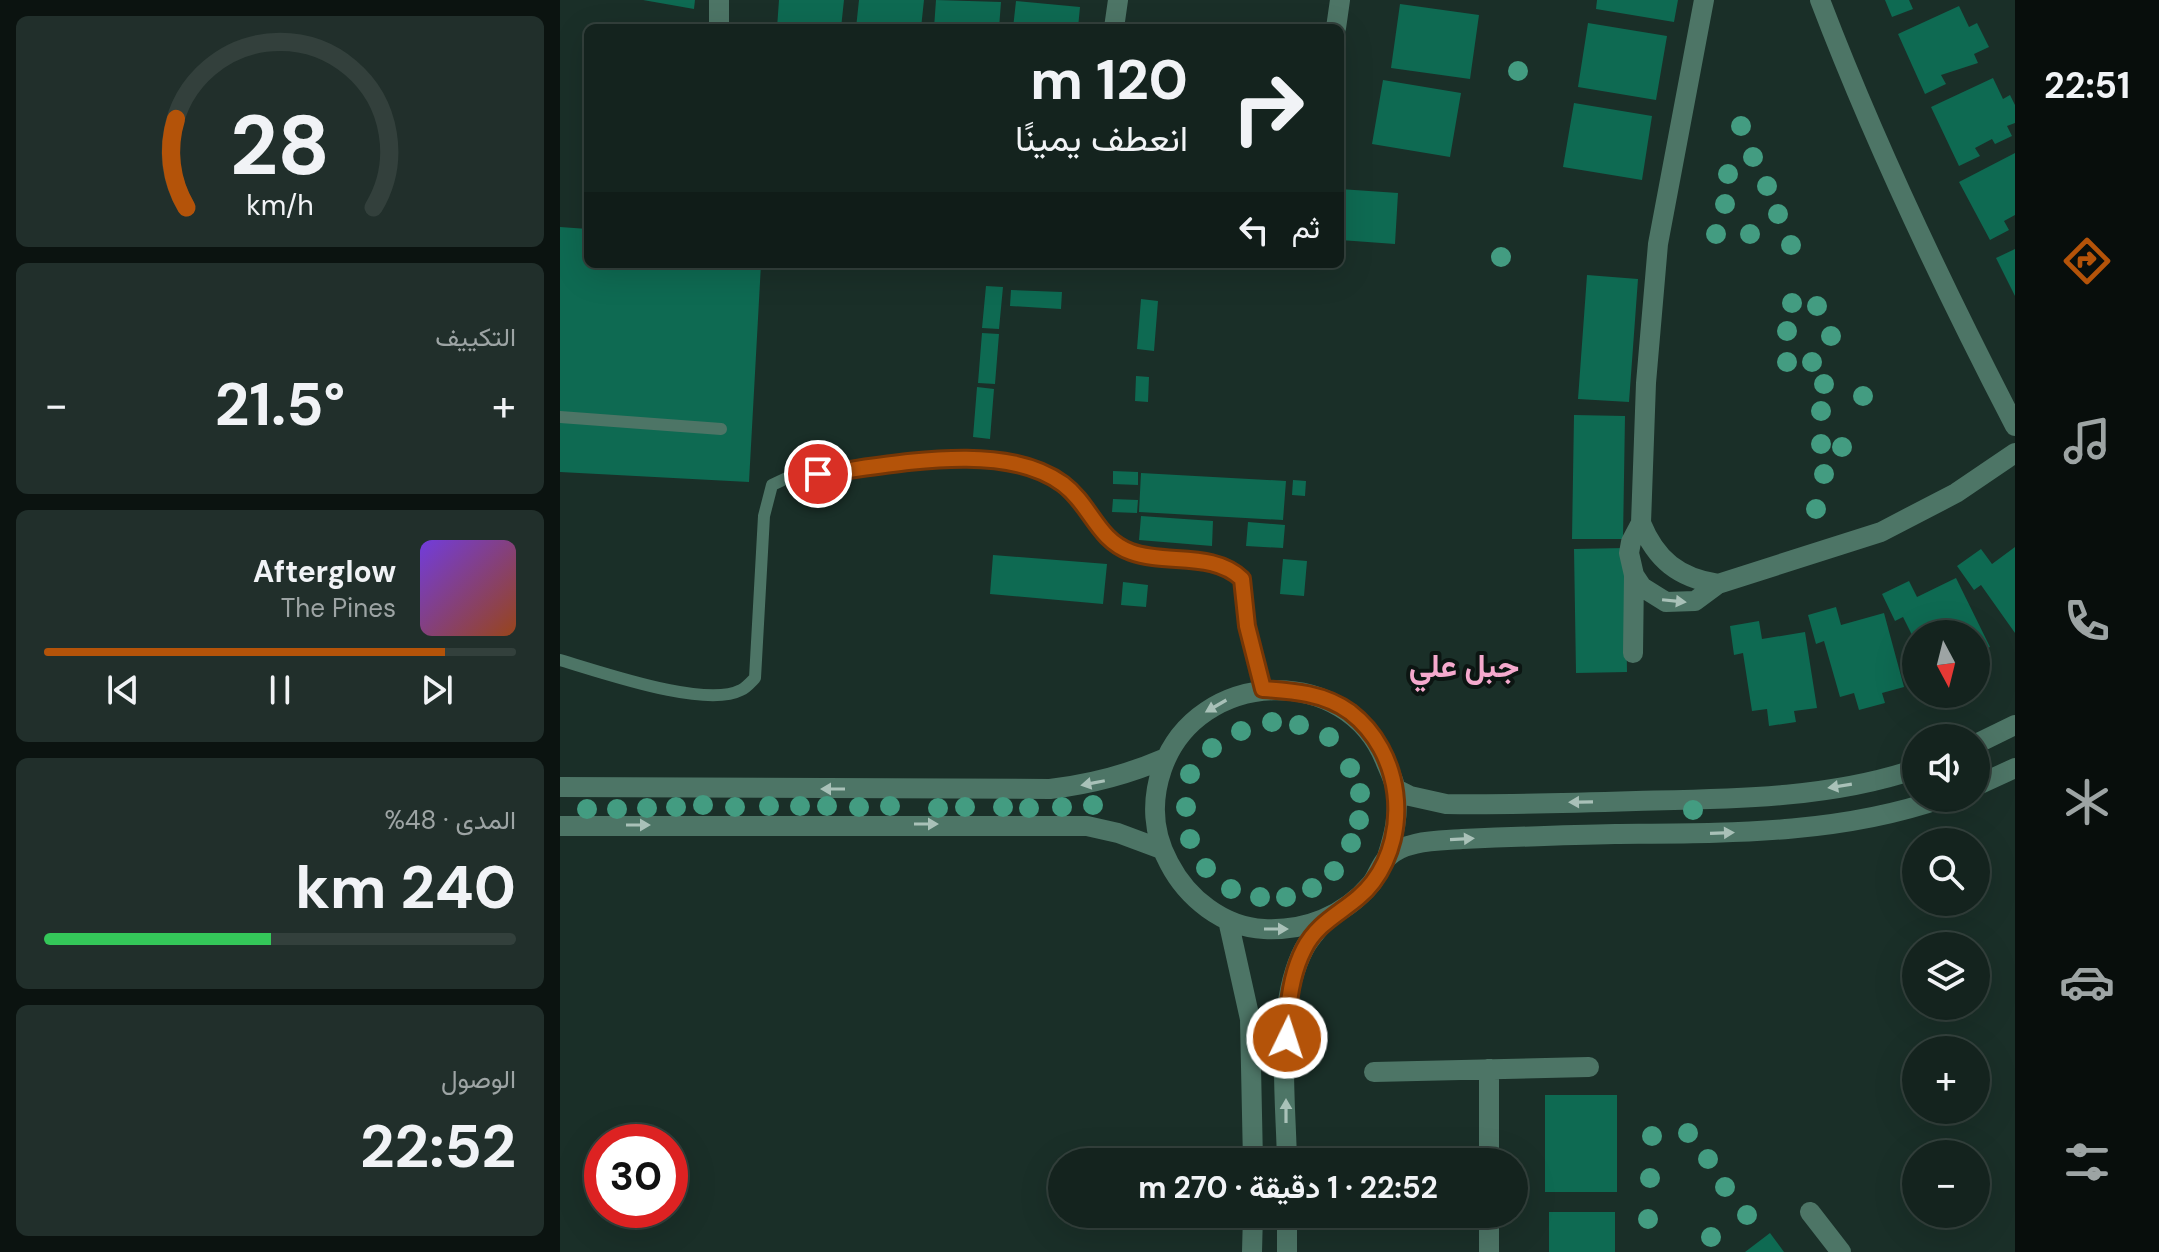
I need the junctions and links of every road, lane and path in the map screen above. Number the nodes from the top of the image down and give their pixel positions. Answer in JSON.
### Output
{"nodes":[{"id":1,"x":1118,"y":0,"type":"edge"},
{"id":2,"x":1340,"y":0,"type":"edge"},
{"id":3,"x":1704,"y":0,"type":"edge"},
{"id":4,"x":1820,"y":0,"type":"edge"},
{"id":5,"x":719,"y":3,"type":"edge"},
{"id":6,"x":711,"y":24,"type":"edge"},
{"id":7,"x":719,"y":24,"type":"edge"},
{"id":8,"x":1115,"y":24,"type":"edge"},
{"id":9,"x":1337,"y":24,"type":"edge"},
{"id":10,"x":560,"y":417,"type":"edge"},
{"id":11,"x":2015,"y":426,"type":"edge"},
{"id":12,"x":721,"y":429,"type":"dead end"},
{"id":13,"x":2015,"y":453,"type":"edge"},
{"id":14,"x":1641,"y":523,"type":"junction"},
{"id":15,"x":1634,"y":575,"type":"junction"},
{"id":16,"x":1718,"y":584,"type":"junction"},
{"id":17,"x":1633,"y":653,"type":"dead end"},
{"id":18,"x":560,"y":660,"type":"edge"},
{"id":19,"x":1263,"y":689,"type":"junction"},
{"id":20,"x":2015,"y":725,"type":"edge"},
{"id":21,"x":1990,"y":737,"type":"edge"},
{"id":22,"x":1166,"y":758,"type":"junction"},
{"id":23,"x":2015,"y":768,"type":"edge"},
{"id":24,"x":1902,"y":774,"type":"edge"},
{"id":25,"x":1990,"y":780,"type":"edge"},
{"id":26,"x":560,"y":787,"type":"edge"},
{"id":27,"x":1396,"y":789,"type":"junction"},
{"id":28,"x":1902,"y":811,"type":"edge"},
{"id":29,"x":560,"y":826,"type":"edge"},
{"id":30,"x":1161,"y":849,"type":"junction"},
{"id":31,"x":1387,"y":857,"type":"junction"},
{"id":32,"x":1326,"y":919,"type":"junction"},
{"id":33,"x":1228,"y":920,"type":"junction"},
{"id":34,"x":1589,"y":1067,"type":"dead end"},
{"id":35,"x":1489,"y":1069,"type":"junction"},
{"id":36,"x":1374,"y":1072,"type":"dead end"},
{"id":37,"x":1253,"y":1148,"type":"edge"},
{"id":38,"x":1287,"y":1148,"type":"edge"},
{"id":39,"x":1489,"y":1148,"type":"edge"},
{"id":40,"x":1810,"y":1212,"type":"dead end"},
{"id":41,"x":1253,"y":1228,"type":"edge"},
{"id":42,"x":1287,"y":1228,"type":"edge"},
{"id":43,"x":1489,"y":1228,"type":"edge"},
{"id":44,"x":1252,"y":1252,"type":"edge"},
{"id":45,"x":1287,"y":1252,"type":"edge"},
{"id":46,"x":1489,"y":1252,"type":"edge"},
{"id":47,"x":1841,"y":1252,"type":"edge"}],
"edges":[{"from":1,"to":8,"type":"street"},
{"from":2,"to":9,"type":"street"},
{"from":3,"to":14,"type":"street"},
{"from":4,"to":11,"type":"street"},
{"from":5,"to":6,"type":"street"},
{"from":5,"to":7,"type":"street"},
{"from":10,"to":12,"type":"lane"},
{"from":13,"to":16,"type":"street"},
{"from":14,"to":15,"type":"street"},
{"from":14,"to":16,"type":"street"},
{"from":15,"to":16,"type":"street","one_way":true},
{"from":15,"to":17,"type":"street"},
{"from":18,"to":19,"type":"lane"},
{"from":19,"to":22,"type":"street","one_way":true},
{"from":19,"to":27,"type":"street"},
{"from":20,"to":21,"type":"street"},
{"from":22,"to":26,"type":"street","one_way":true},
{"from":22,"to":30,"type":"street"},
{"from":23,"to":25,"type":"street"},
{"from":24,"to":27,"type":"street","one_way":true},
{"from":27,"to":31,"type":"street"},
{"from":31,"to":28,"type":"street","one_way":true},
{"from":29,"to":30,"type":"street","one_way":true},
{"from":30,"to":33,"type":"street"},
{"from":31,"to":32,"type":"street"},
{"from":33,"to":32,"type":"street","one_way":true},
{"from":38,"to":32,"type":"street","one_way":true},
{"from":33,"to":37,"type":"street"},
{"from":34,"to":35,"type":"street"},
{"from":35,"to":36,"type":"street"},
{"from":35,"to":39,"type":"street"},
{"from":40,"to":47,"type":"street"},
{"from":41,"to":44,"type":"street"},
{"from":42,"to":45,"type":"street"},
{"from":43,"to":46,"type":"street"}]}
